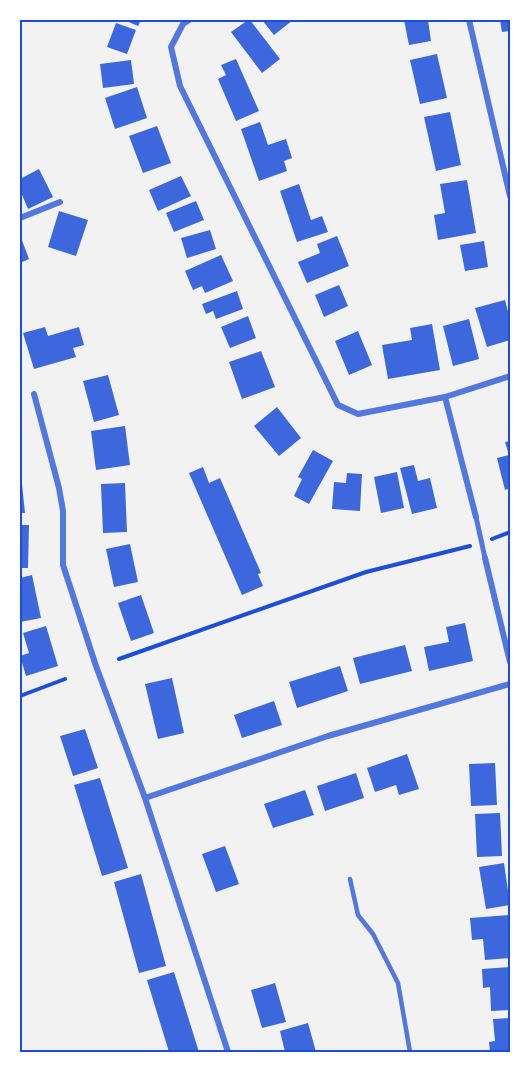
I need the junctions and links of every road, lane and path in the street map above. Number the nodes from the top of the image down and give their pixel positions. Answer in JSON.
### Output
{"nodes":[{"id":1,"x":189,"y":20,"type":"edge"},
{"id":2,"x":469,"y":20,"type":"edge"},
{"id":3,"x":510,"y":196,"type":"edge"},
{"id":4,"x":60,"y":202,"type":"dead end"},
{"id":5,"x":20,"y":219,"type":"edge"},
{"id":6,"x":510,"y":376,"type":"edge"},
{"id":7,"x":34,"y":394,"type":"dead end"},
{"id":8,"x":446,"y":397,"type":"junction"},
{"id":9,"x":476,"y":517,"type":"joint"},
{"id":10,"x":481,"y":542,"type":"junction"},
{"id":11,"x":485,"y":558,"type":"joint"},
{"id":12,"x":119,"y":659,"type":"dead end"},
{"id":13,"x":510,"y":662,"type":"edge"},
{"id":14,"x":65,"y":679,"type":"dead end"},
{"id":15,"x":510,"y":684,"type":"edge"},
{"id":16,"x":20,"y":696,"type":"edge"},
{"id":17,"x":145,"y":798,"type":"junction"},
{"id":18,"x":350,"y":879,"type":"dead end"},
{"id":19,"x":228,"y":1053,"type":"edge"},
{"id":20,"x":410,"y":1053,"type":"edge"}],
"edges":[{"from":1,"to":8,"type":"street"},
{"from":2,"to":3,"type":"street"},
{"from":4,"to":5,"type":"street"},
{"from":6,"to":8,"type":"street"},
{"from":7,"to":17,"type":"street"},
{"from":8,"to":9,"type":"street"},
{"from":9,"to":10,"type":"street"},
{"from":10,"to":11,"type":"street"},
{"from":10,"to":12,"type":"path"},
{"from":11,"to":13,"type":"street"},
{"from":14,"to":16,"type":"path"},
{"from":15,"to":17,"type":"street"},
{"from":17,"to":19,"type":"street"},
{"from":18,"to":20,"type":"lane"}]}
